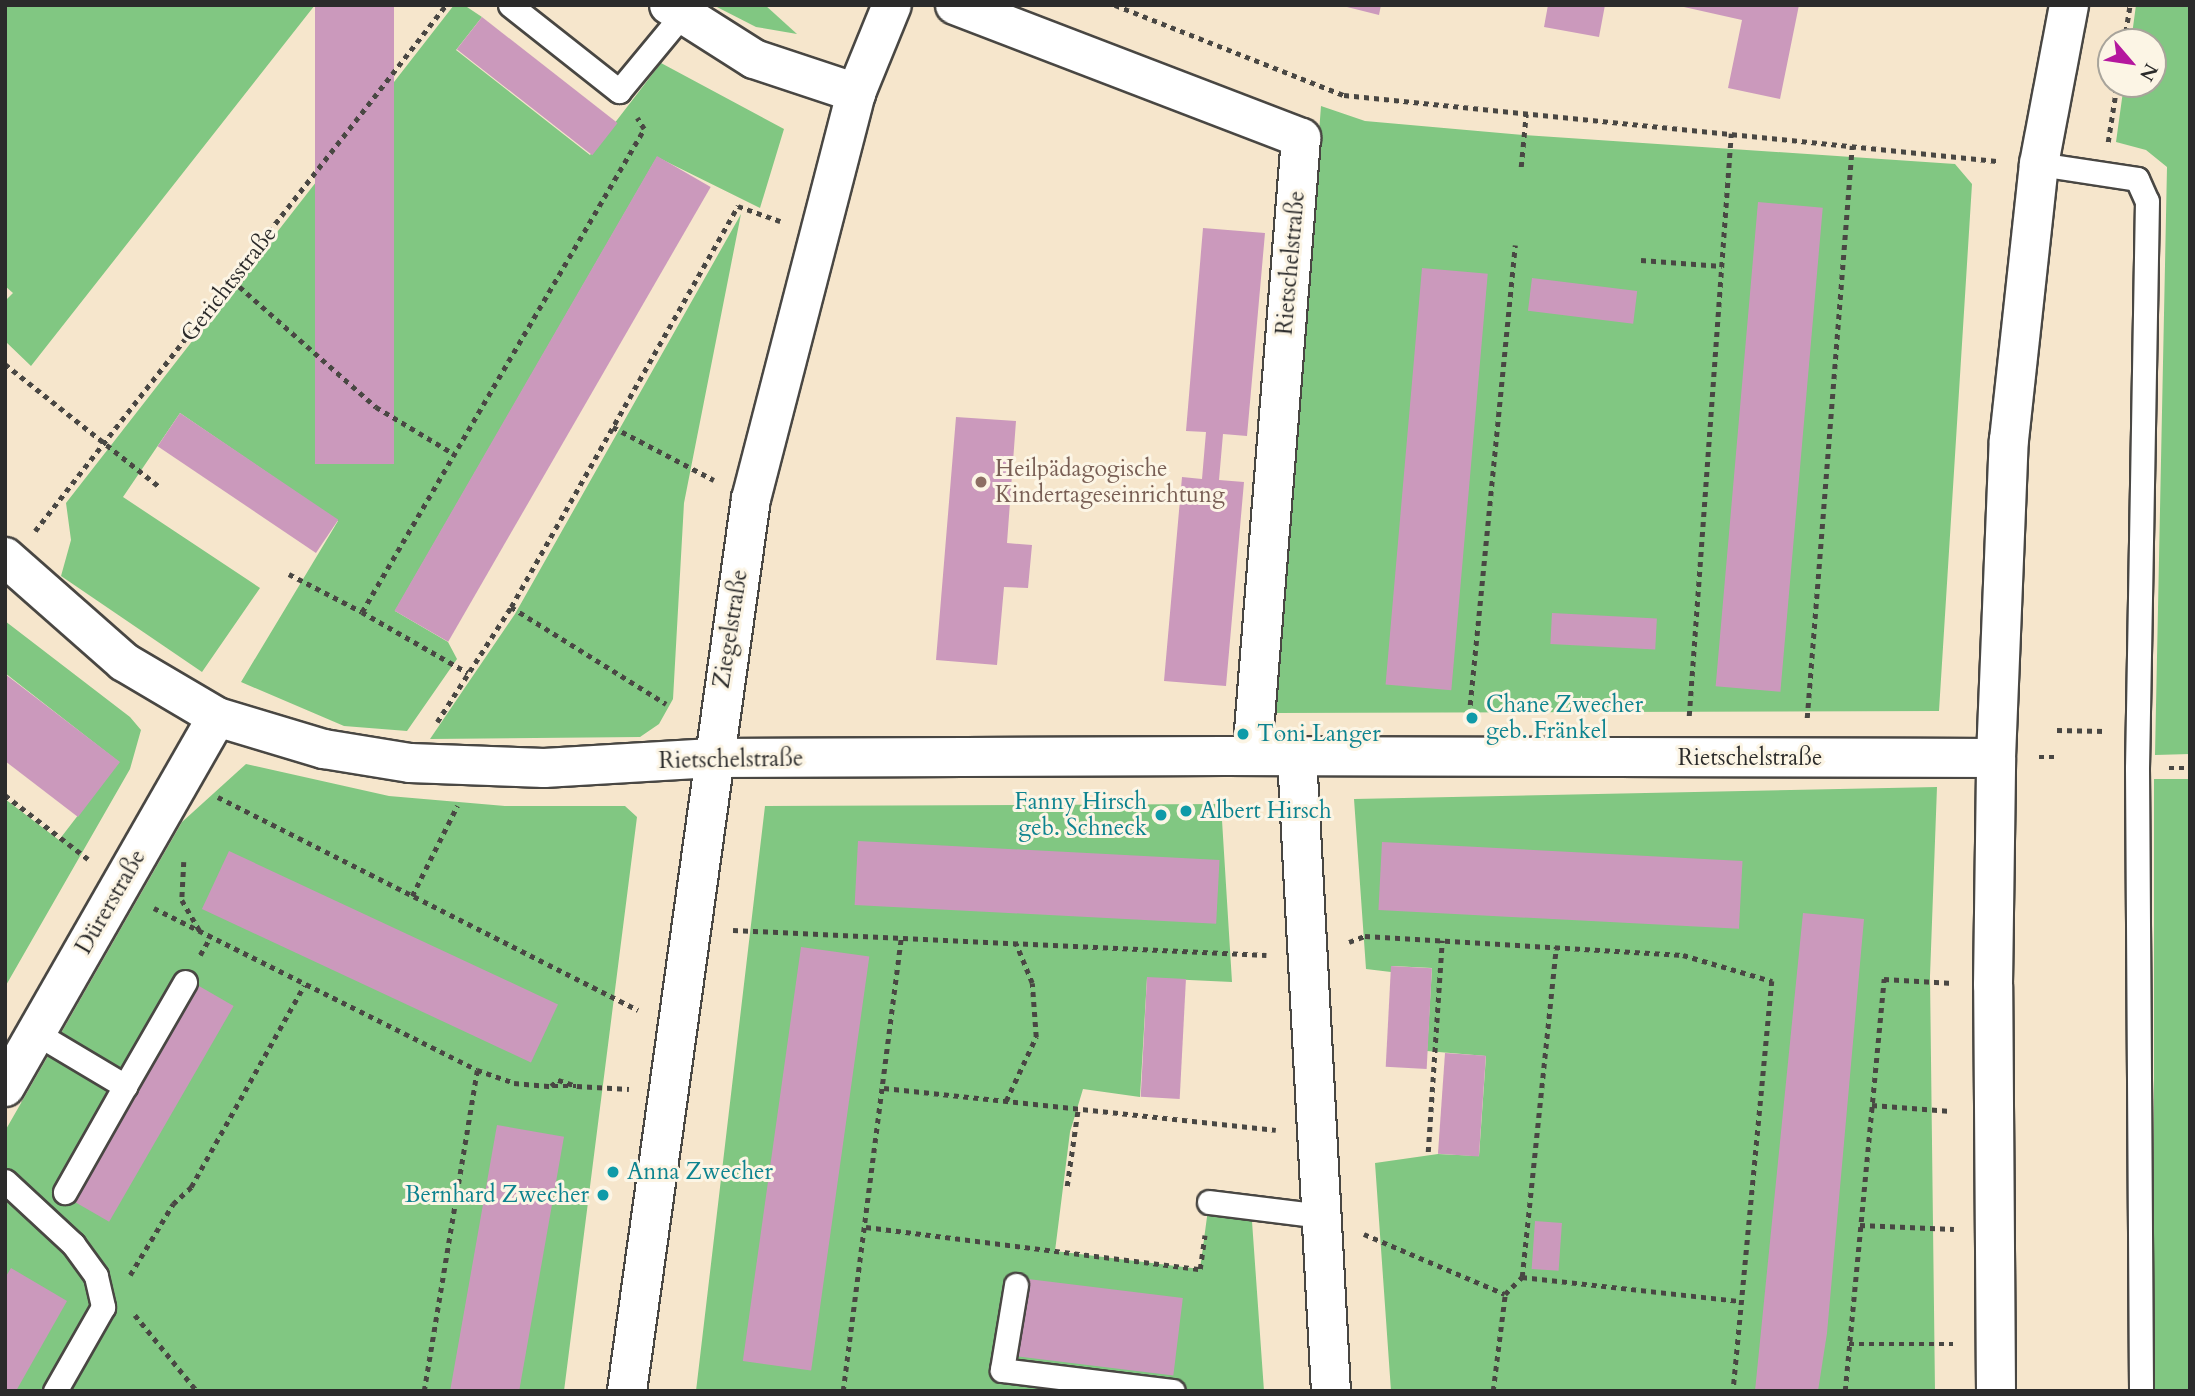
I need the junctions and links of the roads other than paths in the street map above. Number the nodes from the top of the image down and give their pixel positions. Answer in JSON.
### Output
{"nodes":[{"id":1,"x":510,"y":5,"type":"edge"},
{"id":2,"x":892,"y":5,"type":"edge"},
{"id":3,"x":955,"y":5,"type":"edge"},
{"id":4,"x":2069,"y":5,"type":"edge"},
{"id":5,"x":675,"y":11,"type":"edge"},
{"id":6,"x":856,"y":93,"type":"junction"},
{"id":7,"x":2039,"y":164,"type":"junction"},
{"id":8,"x":8,"y":559,"type":"edge"},
{"id":9,"x":217,"y":717,"type":"junction"},
{"id":10,"x":1252,"y":756,"type":"junction"},
{"id":11,"x":1297,"y":756,"type":"junction"},
{"id":12,"x":713,"y":758,"type":"junction"},
{"id":13,"x":1996,"y":758,"type":"junction"},
{"id":14,"x":185,"y":982,"type":"dead end"},
{"id":15,"x":36,"y":1033,"type":"junction"},
{"id":16,"x":125,"y":1086,"type":"junction"},
{"id":17,"x":5,"y":1087,"type":"edge"},
{"id":18,"x":5,"y":1181,"type":"edge"},
{"id":19,"x":65,"y":1192,"type":"dead end"},
{"id":20,"x":1209,"y":1202,"type":"road end"},
{"id":21,"x":1322,"y":1216,"type":"junction"},
{"id":22,"x":1016,"y":1284,"type":"dead end"},
{"id":23,"x":55,"y":1391,"type":"edge"},
{"id":24,"x":627,"y":1391,"type":"edge"},
{"id":25,"x":1173,"y":1391,"type":"edge"},
{"id":26,"x":1331,"y":1391,"type":"edge"},
{"id":27,"x":1997,"y":1391,"type":"edge"},
{"id":28,"x":2141,"y":1391,"type":"edge"}],
"edges":[{"from":1,"to":5,"type":"lane"},
{"from":2,"to":6,"type":"street","name":"Ziegelstraße"},
{"from":3,"to":10,"type":"street","name":"Rietschelstraße"},
{"from":4,"to":7,"type":"street"},
{"from":5,"to":6,"type":"street"},
{"from":6,"to":12,"type":"street","name":"Ziegelstraße"},
{"from":7,"to":13,"type":"street"},
{"from":7,"to":28,"type":"lane"},
{"from":8,"to":9,"type":"street","name":"Rietschelstraße"},
{"from":9,"to":12,"type":"street","name":"Rietschelstraße"},
{"from":9,"to":15,"type":"street","name":"Dürerstraße"},
{"from":10,"to":11,"type":"street","name":"Rietschelstraße"},
{"from":10,"to":12,"type":"street","name":"Rietschelstraße"},
{"from":11,"to":13,"type":"street","name":"Rietschelstraße"},
{"from":11,"to":21,"type":"street"},
{"from":12,"to":24,"type":"street","name":"Ziegelstraße"},
{"from":13,"to":27,"type":"street"},
{"from":14,"to":16,"type":"lane"},
{"from":15,"to":16,"type":"lane"},
{"from":15,"to":17,"type":"street","name":"Dürerstraße"},
{"from":16,"to":19,"type":"lane"},
{"from":18,"to":23,"type":"lane"},
{"from":20,"to":21,"type":"lane"},
{"from":21,"to":26,"type":"street"},
{"from":22,"to":25,"type":"lane"}]}
